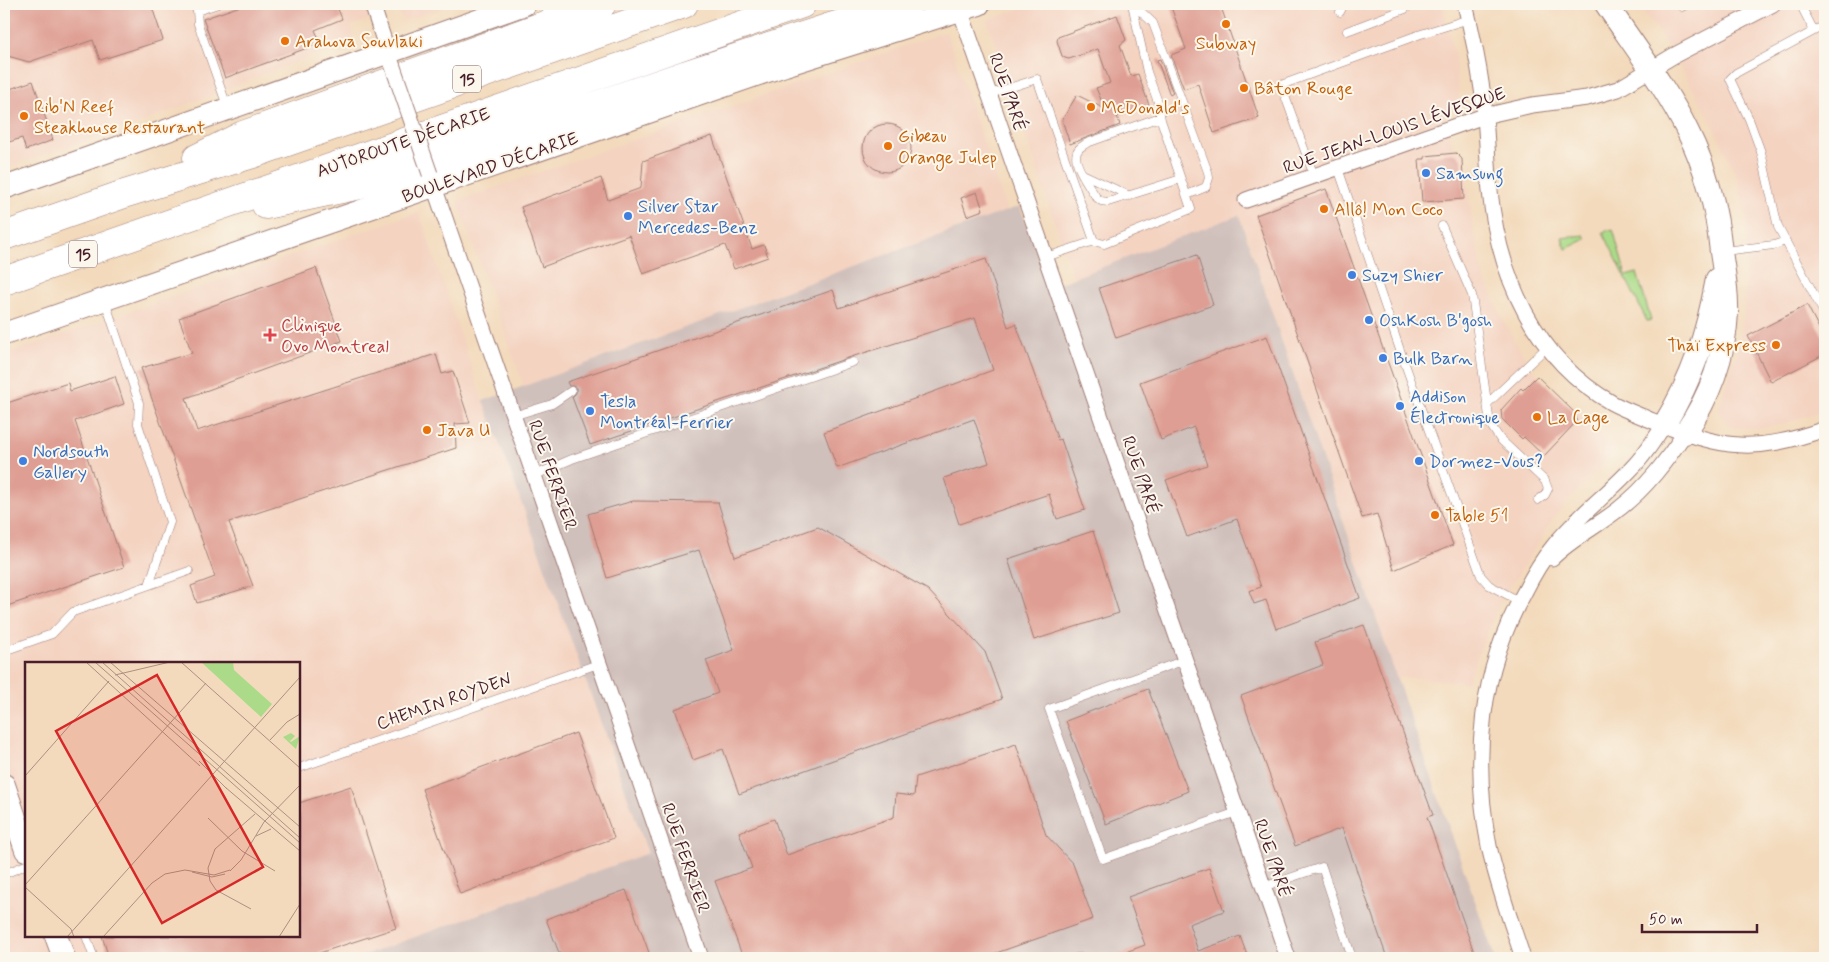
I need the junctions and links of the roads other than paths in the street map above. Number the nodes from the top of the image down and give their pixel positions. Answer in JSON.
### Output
{"nodes":[{"id":1,"x":218,"y":4,"type":"edge"},
{"id":2,"x":372,"y":4,"type":"edge"},
{"id":3,"x":602,"y":4,"type":"edge"},
{"id":4,"x":684,"y":4,"type":"edge"},
{"id":5,"x":802,"y":4,"type":"edge"},
{"id":6,"x":908,"y":4,"type":"edge"},
{"id":7,"x":1132,"y":4,"type":"edge"},
{"id":8,"x":1344,"y":4,"type":"edge"},
{"id":9,"x":1411,"y":4,"type":"edge"},
{"id":10,"x":1466,"y":4,"type":"edge"},
{"id":11,"x":1606,"y":4,"type":"edge"},
{"id":12,"x":1677,"y":4,"type":"edge"},
{"id":13,"x":1688,"y":4,"type":"edge"},
{"id":14,"x":1773,"y":4,"type":"edge"},
{"id":15,"x":1800,"y":4,"type":"edge"},
{"id":16,"x":512,"y":6,"type":"edge"},
{"id":17,"x":966,"y":6,"type":"edge"},
{"id":18,"x":196,"y":7,"type":"edge"},
{"id":19,"x":1340,"y":12,"type":"dead end"},
{"id":20,"x":1469,"y":20,"type":"junction"},
{"id":21,"x":1825,"y":25,"type":"edge"},
{"id":22,"x":1347,"y":31,"type":"dead end"},
{"id":23,"x":1814,"y":31,"type":"junction"},
{"id":24,"x":390,"y":58,"type":"junction"},
{"id":25,"x":1650,"y":70,"type":"junction"},
{"id":26,"x":990,"y":94,"type":"junction"},
{"id":27,"x":228,"y":109,"type":"junction"},
{"id":28,"x":1484,"y":116,"type":"junction"},
{"id":29,"x":1160,"y":117,"type":"junction"},
{"id":30,"x":1338,"y":168,"type":"junction"},
{"id":31,"x":1083,"y":174,"type":"junction"},
{"id":32,"x":1314,"y":176,"type":"junction"},
{"id":33,"x":1181,"y":178,"type":"junction"},
{"id":34,"x":432,"y":180,"type":"junction"},
{"id":35,"x":4,"y":188,"type":"edge"},
{"id":36,"x":124,"y":194,"type":"junction"},
{"id":37,"x":1186,"y":195,"type":"junction"},
{"id":38,"x":1130,"y":196,"type":"junction"},
{"id":39,"x":1246,"y":200,"type":"dead end"},
{"id":40,"x":162,"y":226,"type":"junction"},
{"id":41,"x":1442,"y":226,"type":"dead end"},
{"id":42,"x":4,"y":236,"type":"edge"},
{"id":43,"x":1094,"y":241,"type":"junction"},
{"id":44,"x":1786,"y":241,"type":"junction"},
{"id":45,"x":1721,"y":251,"type":"junction"},
{"id":46,"x":1046,"y":258,"type":"junction"},
{"id":47,"x":4,"y":282,"type":"edge"},
{"id":48,"x":105,"y":299,"type":"junction"},
{"id":49,"x":1825,"y":315,"type":"edge"},
{"id":50,"x":4,"y":334,"type":"edge"},
{"id":51,"x":1547,"y":347,"type":"junction"},
{"id":52,"x":853,"y":362,"type":"dead end"},
{"id":53,"x":570,"y":392,"type":"dead end"},
{"id":54,"x":1487,"y":404,"type":"junction"},
{"id":55,"x":513,"y":416,"type":"junction"},
{"id":56,"x":1664,"y":425,"type":"junction"},
{"id":57,"x":1825,"y":429,"type":"edge"},
{"id":58,"x":1685,"y":433,"type":"junction"},
{"id":59,"x":533,"y":476,"type":"junction"},
{"id":60,"x":1538,"y":500,"type":"dead end"},
{"id":61,"x":189,"y":571,"type":"dead end"},
{"id":62,"x":149,"y":585,"type":"junction"},
{"id":63,"x":1519,"y":601,"type":"junction"},
{"id":64,"x":4,"y":651,"type":"edge"},
{"id":65,"x":1185,"y":660,"type":"junction"},
{"id":66,"x":598,"y":664,"type":"junction"},
{"id":67,"x":300,"y":768,"type":"edge"},
{"id":68,"x":4,"y":785,"type":"edge"},
{"id":69,"x":1238,"y":812,"type":"junction"},
{"id":70,"x":25,"y":847,"type":"edge"},
{"id":71,"x":25,"y":865,"type":"edge"},
{"id":72,"x":4,"y":874,"type":"edge"},
{"id":73,"x":1263,"y":887,"type":"junction"},
{"id":74,"x":56,"y":937,"type":"edge"},
{"id":75,"x":86,"y":937,"type":"edge"},
{"id":76,"x":64,"y":958,"type":"edge"},
{"id":77,"x":94,"y":958,"type":"edge"},
{"id":78,"x":701,"y":958,"type":"edge"},
{"id":79,"x":1288,"y":958,"type":"edge"},
{"id":80,"x":1352,"y":958,"type":"edge"},
{"id":81,"x":1524,"y":958,"type":"edge"}],
"edges":[{"from":1,"to":18,"type":"lane"},
{"from":2,"to":24,"type":"street","name":"RUE FERRIER"},
{"from":3,"to":36,"type":"highway"},
{"from":4,"to":36,"type":"highway","number":"15"},
{"from":5,"to":40,"type":"highway","name":"AUTOROUTE DÉCARIE","number":"15"},
{"from":6,"to":40,"type":"highway"},
{"from":7,"to":29,"type":"lane"},
{"from":7,"to":37,"type":"lane"},
{"from":8,"to":19,"type":"lane"},
{"from":9,"to":22,"type":"lane"},
{"from":10,"to":20,"type":"street"},
{"from":11,"to":25,"type":"main road"},
{"from":12,"to":13,"type":"lane"},
{"from":14,"to":25,"type":"street","name":"RUE JEAN-LOUIS LÉVESQUE"},
{"from":15,"to":23,"type":"lane"},
{"from":16,"to":24,"type":"main road"},
{"from":17,"to":26,"type":"street","name":"RUE PARÉ"},
{"from":17,"to":34,"type":"main road","name":"BOULEVARD DÉCARIE"},
{"from":18,"to":27,"type":"lane"},
{"from":20,"to":28,"type":"street"},
{"from":20,"to":32,"type":"lane"},
{"from":21,"to":23,"type":"lane"},
{"from":23,"to":44,"type":"lane"},
{"from":24,"to":27,"type":"main road"},
{"from":24,"to":34,"type":"street","name":"RUE FERRIER","bridge":true},
{"from":25,"to":28,"type":"street","name":"RUE JEAN-LOUIS LÉVESQUE"},
{"from":25,"to":45,"type":"main road"},
{"from":26,"to":43,"type":"lane"},
{"from":26,"to":46,"type":"street","name":"RUE PARÉ"},
{"from":27,"to":35,"type":"main road"},
{"from":28,"to":30,"type":"street","name":"RUE JEAN-LOUIS LÉVESQUE"},
{"from":28,"to":51,"type":"street"},
{"from":29,"to":31,"type":"lane"},
{"from":29,"to":33,"type":"lane"},
{"from":30,"to":32,"type":"street","name":"RUE JEAN-LOUIS LÉVESQUE"},
{"from":30,"to":63,"type":"lane"},
{"from":31,"to":38,"type":"lane"},
{"from":31,"to":38,"type":"lane"},
{"from":32,"to":39,"type":"street","name":"RUE JEAN-LOUIS LÉVESQUE"},
{"from":33,"to":37,"type":"lane"},
{"from":33,"to":38,"type":"lane"},
{"from":34,"to":48,"type":"main road","name":"BOULEVARD DÉCARIE"},
{"from":34,"to":55,"type":"street","name":"RUE FERRIER"},
{"from":36,"to":42,"type":"highway","number":"15"},
{"from":37,"to":43,"type":"lane"},
{"from":40,"to":47,"type":"highway","name":"AUTOROUTE DÉCARIE","number":"15"},
{"from":41,"to":54,"type":"lane"},
{"from":43,"to":46,"type":"lane"},
{"from":44,"to":45,"type":"lane"},
{"from":44,"to":49,"type":"lane"},
{"from":45,"to":56,"type":"main road"},
{"from":45,"to":58,"type":"main road"},
{"from":46,"to":65,"type":"street","name":"RUE PARÉ"},
{"from":48,"to":50,"type":"main road","name":"BOULEVARD DÉCARIE"},
{"from":48,"to":62,"type":"lane"},
{"from":51,"to":54,"type":"lane"},
{"from":51,"to":56,"type":"street"},
{"from":52,"to":59,"type":"lane"},
{"from":53,"to":55,"type":"lane"},
{"from":54,"to":60,"type":"lane"},
{"from":55,"to":59,"type":"street","name":"RUE FERRIER"},
{"from":56,"to":58,"type":"street"},
{"from":56,"to":63,"type":"street"},
{"from":57,"to":58,"type":"street"},
{"from":58,"to":63,"type":"street"},
{"from":59,"to":66,"type":"street","name":"RUE FERRIER"},
{"from":61,"to":62,"type":"lane"},
{"from":62,"to":64,"type":"lane"},
{"from":63,"to":81,"type":"street"},
{"from":65,"to":69,"type":"street","name":"RUE PARÉ"},
{"from":65,"to":69,"type":"lane"},
{"from":66,"to":67,"type":"lane","name":"CHEMIN ROYDEN"},
{"from":66,"to":78,"type":"street","name":"RUE FERRIER"},
{"from":68,"to":70,"type":"main road"},
{"from":69,"to":73,"type":"street","name":"RUE PARÉ"},
{"from":71,"to":72,"type":"lane"},
{"from":73,"to":79,"type":"street","name":"RUE PARÉ"},
{"from":73,"to":80,"type":"lane"},
{"from":74,"to":76,"type":"main road"},
{"from":75,"to":77,"type":"lane"}]}
